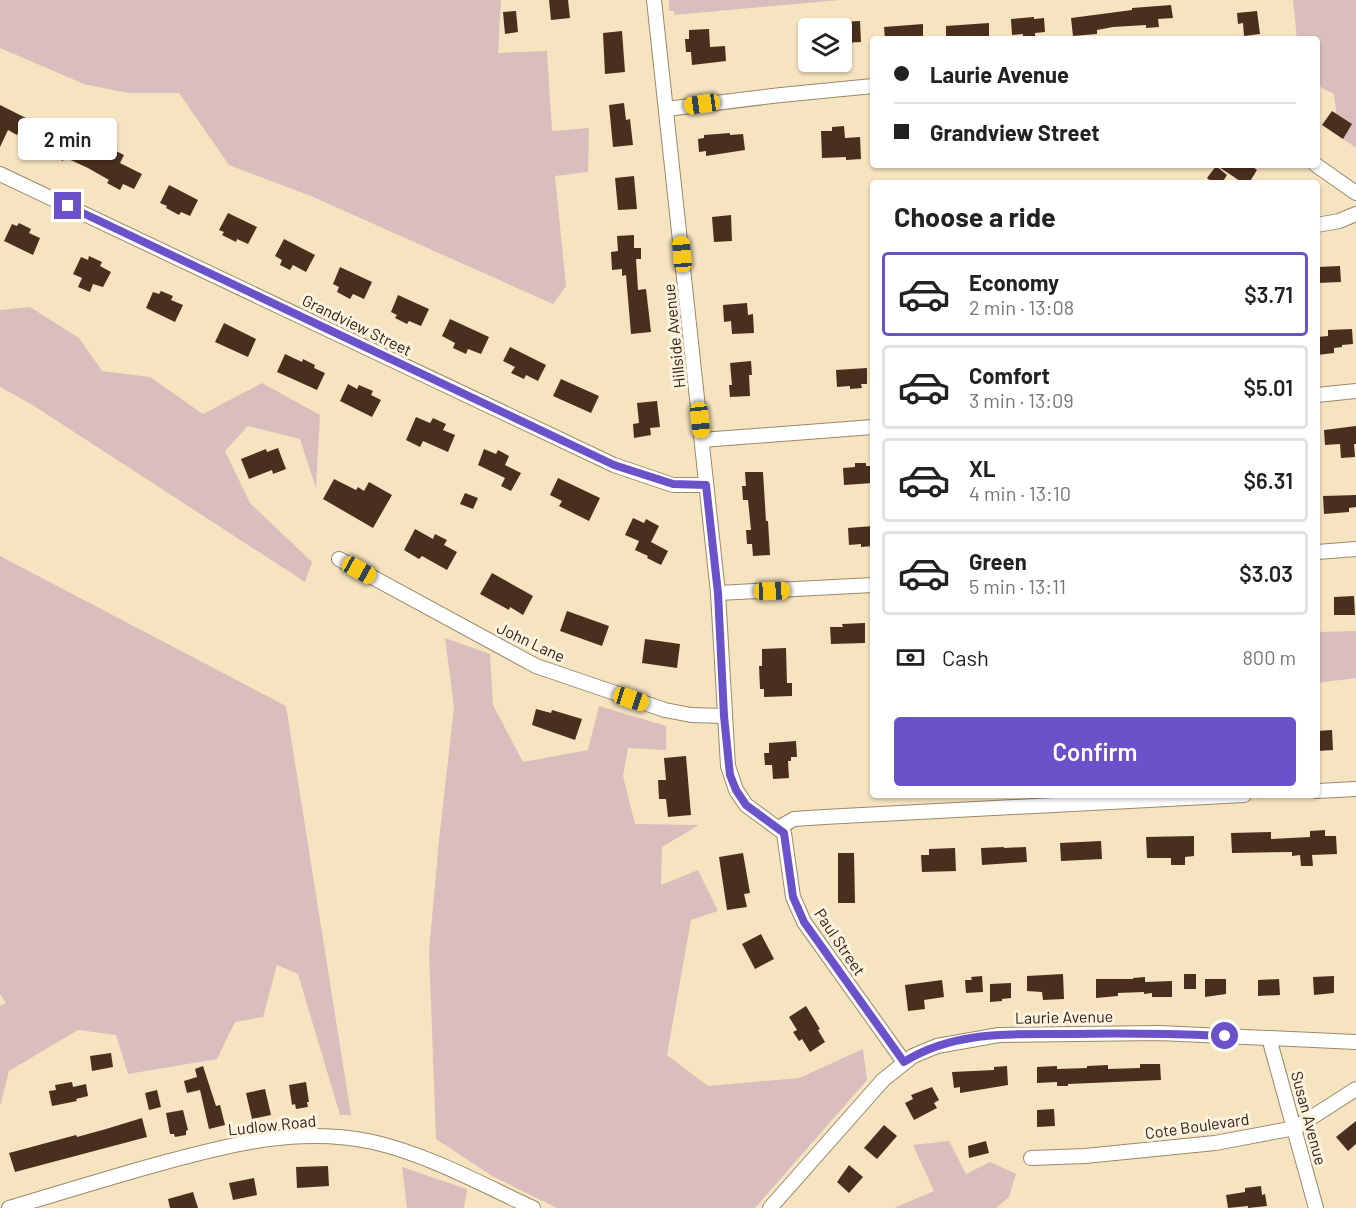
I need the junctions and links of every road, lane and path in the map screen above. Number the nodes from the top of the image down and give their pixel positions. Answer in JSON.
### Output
{"nodes":[{"id":1,"x":654,"y":0,"type":"edge"},
{"id":2,"x":870,"y":86,"type":"edge"},
{"id":3,"x":666,"y":109,"type":"junction"},
{"id":4,"x":1320,"y":168,"type":"edge"},
{"id":5,"x":0,"y":174,"type":"edge"},
{"id":6,"x":1356,"y":193,"type":"edge"},
{"id":7,"x":1356,"y":214,"type":"edge"},
{"id":8,"x":1320,"y":224,"type":"edge"},
{"id":9,"x":1356,"y":392,"type":"edge"},
{"id":10,"x":1320,"y":395,"type":"edge"},
{"id":11,"x":870,"y":427,"type":"edge"},
{"id":12,"x":702,"y":440,"type":"junction"},
{"id":13,"x":706,"y":485,"type":"junction"},
{"id":14,"x":1356,"y":549,"type":"edge"},
{"id":15,"x":1320,"y":552,"type":"edge"},
{"id":16,"x":339,"y":559,"type":"dead end"},
{"id":17,"x":870,"y":585,"type":"edge"},
{"id":18,"x":718,"y":593,"type":"junction"},
{"id":19,"x":724,"y":716,"type":"junction"},
{"id":20,"x":1356,"y":789,"type":"edge"},
{"id":21,"x":1320,"y":791,"type":"edge"},
{"id":22,"x":1185,"y":798,"type":"edge"},
{"id":23,"x":778,"y":828,"type":"junction"},
{"id":24,"x":1269,"y":1038,"type":"junction"},
{"id":25,"x":1356,"y":1042,"type":"edge"},
{"id":26,"x":904,"y":1062,"type":"junction"},
{"id":27,"x":1356,"y":1089,"type":"edge"},
{"id":28,"x":1295,"y":1128,"type":"junction"},
{"id":29,"x":1031,"y":1158,"type":"dead end"},
{"id":30,"x":9,"y":1208,"type":"edge"},
{"id":31,"x":533,"y":1208,"type":"edge"},
{"id":32,"x":770,"y":1208,"type":"edge"},
{"id":33,"x":1316,"y":1208,"type":"edge"}],
"edges":[{"from":1,"to":3,"type":"street","name":"Hillside Avenue"},
{"from":2,"to":3,"type":"street"},
{"from":3,"to":12,"type":"street","name":"Hillside Avenue"},
{"from":4,"to":6,"type":"street"},
{"from":5,"to":13,"type":"street","name":"Grandview Street"},
{"from":7,"to":8,"type":"street"},
{"from":9,"to":10,"type":"street"},
{"from":11,"to":12,"type":"street"},
{"from":12,"to":13,"type":"street","name":"Hillside Avenue"},
{"from":13,"to":18,"type":"street","name":"Hillside Avenue"},
{"from":14,"to":15,"type":"street"},
{"from":16,"to":19,"type":"street","name":"John Lane"},
{"from":17,"to":18,"type":"street"},
{"from":18,"to":19,"type":"street","name":"Hillside Avenue"},
{"from":19,"to":23,"type":"street","name":"Hillside Avenue"},
{"from":20,"to":21,"type":"street"},
{"from":22,"to":23,"type":"street"},
{"from":23,"to":26,"type":"street","name":"Paul Street"},
{"from":24,"to":25,"type":"street","name":"Laurie Avenue"},
{"from":24,"to":26,"type":"street","name":"Laurie Avenue"},
{"from":24,"to":28,"type":"street","name":"Susan Avenue"},
{"from":26,"to":32,"type":"street","name":"Laurie Avenue"},
{"from":27,"to":28,"type":"street","name":"Cote Boulevard"},
{"from":28,"to":29,"type":"street","name":"Cote Boulevard"},
{"from":28,"to":33,"type":"street","name":"Susan Avenue"},
{"from":30,"to":31,"type":"street","name":"Ludlow Road"}]}
